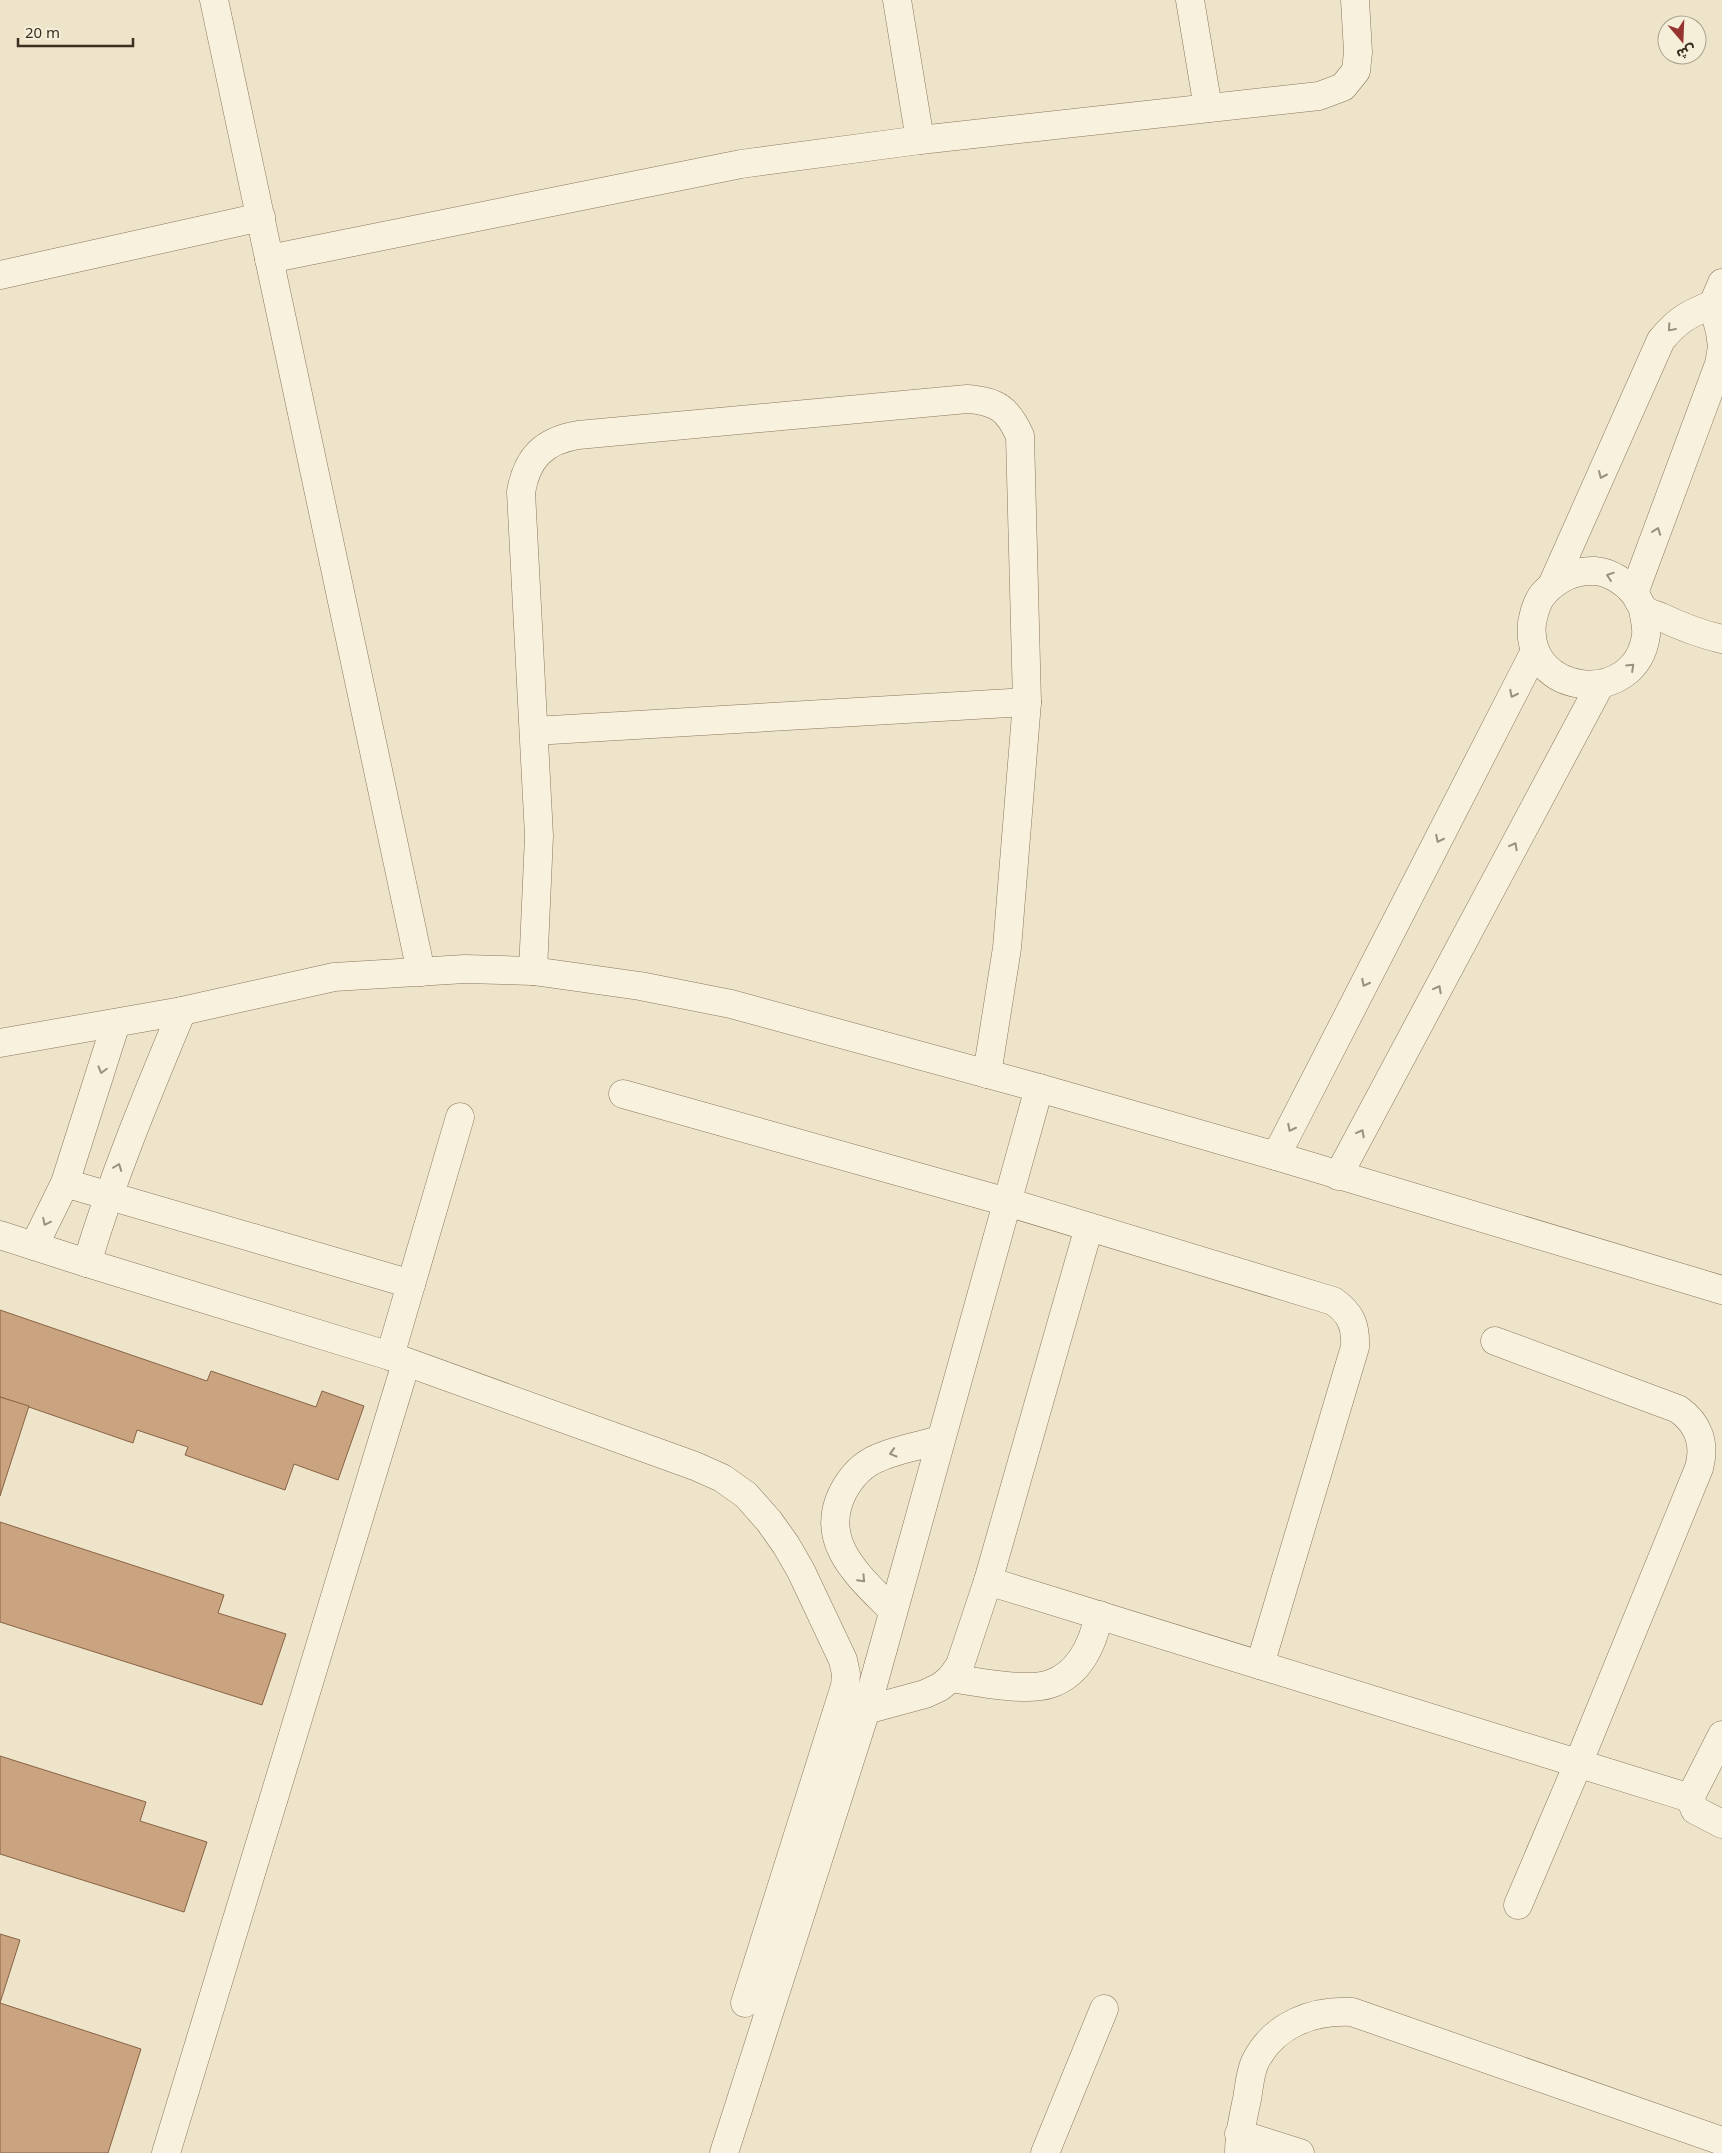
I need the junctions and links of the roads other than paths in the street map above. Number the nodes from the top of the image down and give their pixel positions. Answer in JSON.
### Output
{"nodes":[{"id":1,"x":214,"y":0,"type":"edge"},
{"id":2,"x":897,"y":0,"type":"edge"},
{"id":3,"x":1190,"y":0,"type":"edge"},
{"id":4,"x":1355,"y":0,"type":"edge"},
{"id":5,"x":1208,"y":108,"type":"junction"},
{"id":6,"x":920,"y":140,"type":"junction"},
{"id":7,"x":261,"y":217,"type":"junction"},
{"id":8,"x":269,"y":259,"type":"junction"},
{"id":9,"x":0,"y":275,"type":"edge"},
{"id":10,"x":1717,"y":294,"type":"edge"},
{"id":11,"x":1553,"y":583,"type":"junction"},
{"id":12,"x":1639,"y":601,"type":"junction"},
{"id":13,"x":1722,"y":639,"type":"edge"},
{"id":14,"x":1536,"y":651,"type":"junction"},
{"id":15,"x":1600,"y":685,"type":"junction"},
{"id":16,"x":1027,"y":702,"type":"junction"},
{"id":17,"x":534,"y":731,"type":"junction"},
{"id":18,"x":533,"y":971,"type":"junction"},
{"id":19,"x":421,"y":972,"type":"junction"},
{"id":20,"x":182,"y":1011,"type":"junction"},
{"id":21,"x":116,"y":1023,"type":"junction"},
{"id":22,"x":0,"y":1043,"type":"edge"},
{"id":23,"x":987,"y":1074,"type":"junction"},
{"id":24,"x":1038,"y":1088,"type":"junction"},
{"id":25,"x":623,"y":1094,"type":"dead end"},
{"id":26,"x":460,"y":1117,"type":"dead end"},
{"id":27,"x":1276,"y":1156,"type":"junction"},
{"id":28,"x":1338,"y":1176,"type":"junction"},
{"id":29,"x":65,"y":1184,"type":"junction"},
{"id":30,"x":107,"y":1197,"type":"junction"},
{"id":31,"x":1006,"y":1202,"type":"junction"},
{"id":32,"x":1089,"y":1227,"type":"junction"},
{"id":33,"x":0,"y":1235,"type":"edge"},
{"id":34,"x":34,"y":1246,"type":"junction"},
{"id":35,"x":87,"y":1263,"type":"junction"},
{"id":36,"x":411,"y":1284,"type":"junction"},
{"id":37,"x":1722,"y":1290,"type":"edge"},
{"id":38,"x":1495,"y":1341,"type":"dead end"},
{"id":39,"x":398,"y":1359,"type":"junction"},
{"id":40,"x":940,"y":1440,"type":"junction"},
{"id":41,"x":988,"y":1581,"type":"junction"},
{"id":42,"x":893,"y":1611,"type":"junction"},
{"id":43,"x":1099,"y":1616,"type":"junction"},
{"id":44,"x":1260,"y":1665,"type":"junction"},
{"id":45,"x":951,"y":1678,"type":"junction"},
{"id":46,"x":866,"y":1710,"type":"junction"},
{"id":47,"x":1722,"y":1735,"type":"edge"},
{"id":48,"x":1578,"y":1764,"type":"junction"},
{"id":49,"x":1690,"y":1798,"type":"junction"},
{"id":50,"x":1722,"y":1824,"type":"edge"},
{"id":51,"x":1518,"y":1905,"type":"dead end"},
{"id":52,"x":745,"y":2003,"type":"dead end"},
{"id":53,"x":1104,"y":2009,"type":"dead end"},
{"id":54,"x":1722,"y":2142,"type":"edge"},
{"id":55,"x":1239,"y":2144,"type":"edge"},
{"id":56,"x":166,"y":2153,"type":"edge"},
{"id":57,"x":724,"y":2153,"type":"edge"},
{"id":58,"x":1044,"y":2153,"type":"edge"},
{"id":59,"x":1300,"y":2153,"type":"edge"}],
"edges":[{"from":1,"to":7,"type":"lane"},
{"from":2,"to":6,"type":"lane"},
{"from":3,"to":5,"type":"lane"},
{"from":4,"to":5,"type":"lane"},
{"from":5,"to":6,"type":"lane"},
{"from":6,"to":8,"type":"lane"},
{"from":7,"to":8,"type":"lane"},
{"from":7,"to":9,"type":"lane"},
{"from":8,"to":19,"type":"lane"},
{"from":10,"to":11,"type":"lane","one_way":true},
{"from":12,"to":10,"type":"lane","one_way":true},
{"from":12,"to":11,"type":"lane","one_way":true},
{"from":11,"to":14,"type":"lane"},
{"from":12,"to":13,"type":"lane"},
{"from":15,"to":12,"type":"lane","one_way":true},
{"from":14,"to":15,"type":"lane"},
{"from":14,"to":27,"type":"lane","one_way":true},
{"from":28,"to":15,"type":"lane","one_way":true},
{"from":16,"to":17,"type":"lane"},
{"from":16,"to":17,"type":"lane"},
{"from":16,"to":23,"type":"lane"},
{"from":17,"to":18,"type":"lane"},
{"from":18,"to":19,"type":"lane"},
{"from":18,"to":23,"type":"lane"},
{"from":19,"to":20,"type":"lane"},
{"from":20,"to":21,"type":"lane"},
{"from":30,"to":20,"type":"lane","one_way":true},
{"from":21,"to":22,"type":"lane"},
{"from":21,"to":29,"type":"lane","one_way":true},
{"from":23,"to":24,"type":"lane"},
{"from":24,"to":27,"type":"lane"},
{"from":24,"to":31,"type":"lane"},
{"from":25,"to":31,"type":"lane"},
{"from":26,"to":36,"type":"lane"},
{"from":27,"to":28,"type":"lane"},
{"from":28,"to":37,"type":"lane"},
{"from":29,"to":30,"type":"lane"},
{"from":29,"to":34,"type":"lane","one_way":true},
{"from":30,"to":35,"type":"lane"},
{"from":30,"to":36,"type":"lane"},
{"from":31,"to":32,"type":"lane"},
{"from":31,"to":40,"type":"lane"},
{"from":32,"to":41,"type":"lane"},
{"from":32,"to":44,"type":"lane"},
{"from":33,"to":34,"type":"lane"},
{"from":34,"to":35,"type":"lane"},
{"from":35,"to":39,"type":"lane"},
{"from":36,"to":39,"type":"lane"},
{"from":38,"to":48,"type":"lane"},
{"from":39,"to":52,"type":"lane"},
{"from":39,"to":56,"type":"lane"},
{"from":40,"to":42,"type":"lane"},
{"from":40,"to":42,"type":"lane","one_way":true},
{"from":41,"to":43,"type":"lane"},
{"from":41,"to":45,"type":"lane"},
{"from":42,"to":46,"type":"lane"},
{"from":43,"to":44,"type":"lane"},
{"from":43,"to":45,"type":"lane"},
{"from":44,"to":48,"type":"lane"},
{"from":45,"to":46,"type":"lane"},
{"from":46,"to":57,"type":"lane"},
{"from":47,"to":49,"type":"lane"},
{"from":48,"to":49,"type":"lane"},
{"from":48,"to":51,"type":"lane"},
{"from":49,"to":50,"type":"lane"},
{"from":53,"to":58,"type":"lane"},
{"from":54,"to":55,"type":"lane"},
{"from":55,"to":59,"type":"lane"}]}
